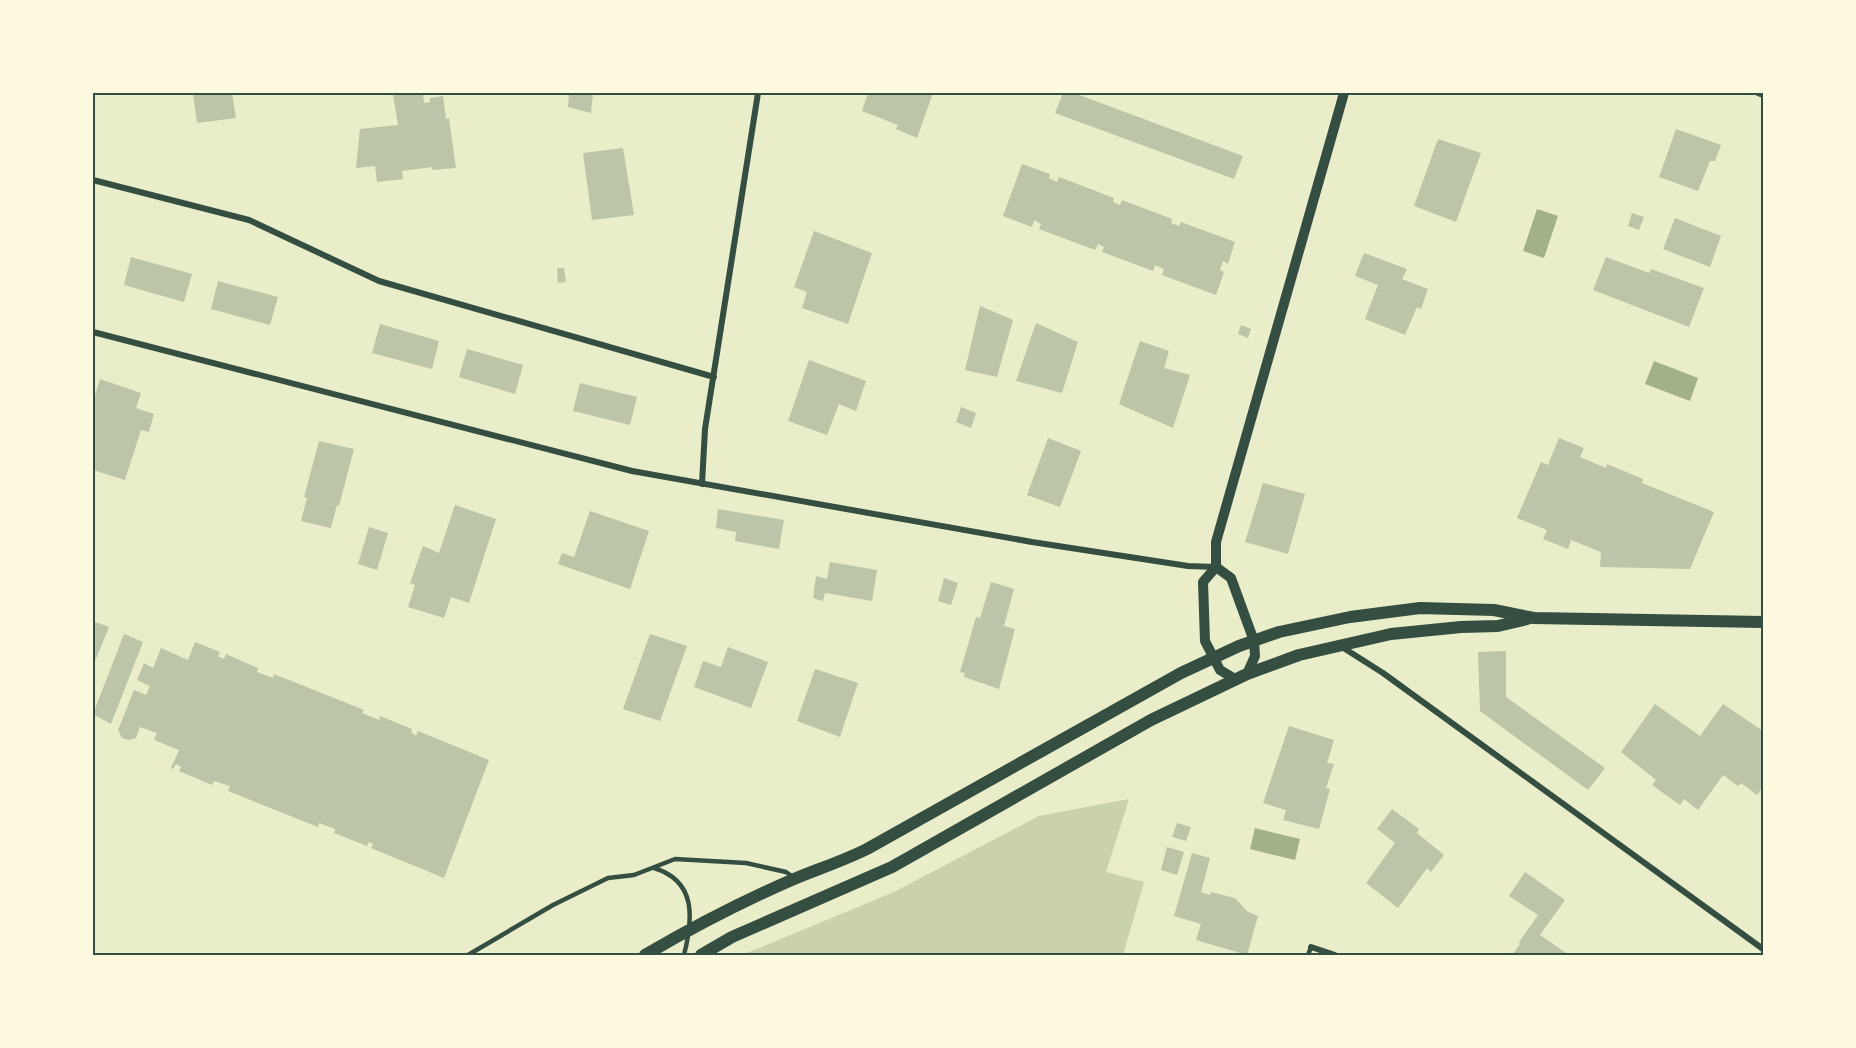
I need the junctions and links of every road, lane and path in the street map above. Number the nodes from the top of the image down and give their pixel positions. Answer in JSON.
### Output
{"nodes":[{"id":1,"x":758,"y":93,"type":"edge"},
{"id":2,"x":1344,"y":93,"type":"edge"},
{"id":3,"x":1758,"y":93,"type":"edge"},
{"id":4,"x":1763,"y":95,"type":"edge"},
{"id":5,"x":93,"y":180,"type":"edge"},
{"id":6,"x":93,"y":332,"type":"edge"},
{"id":7,"x":714,"y":377,"type":"junction"},
{"id":8,"x":702,"y":483,"type":"junction"},
{"id":9,"x":1216,"y":567,"type":"junction"},
{"id":10,"x":1534,"y":618,"type":"junction"},
{"id":11,"x":1763,"y":622,"type":"edge"},
{"id":12,"x":1254,"y":641,"type":"junction"},
{"id":13,"x":1337,"y":645,"type":"junction"},
{"id":14,"x":1212,"y":657,"type":"junction"},
{"id":15,"x":1241,"y":677,"type":"junction"},
{"id":16,"x":654,"y":868,"type":"junction"},
{"id":17,"x":795,"y":879,"type":"junction"},
{"id":18,"x":690,"y":929,"type":"junction"},
{"id":19,"x":1311,"y":947,"type":"joint"},
{"id":20,"x":1763,"y":949,"type":"edge"},
{"id":21,"x":468,"y":955,"type":"edge"},
{"id":22,"x":645,"y":955,"type":"edge"},
{"id":23,"x":684,"y":955,"type":"edge"},
{"id":24,"x":700,"y":955,"type":"edge"},
{"id":25,"x":1308,"y":955,"type":"edge"},
{"id":26,"x":1335,"y":955,"type":"edge"}],
"edges":[{"from":1,"to":7,"type":"street"},
{"from":2,"to":9,"type":"street"},
{"from":3,"to":4,"type":"street"},
{"from":5,"to":7,"type":"street"},
{"from":6,"to":8,"type":"street"},
{"from":7,"to":8,"type":"street"},
{"from":8,"to":9,"type":"street"},
{"from":9,"to":12,"type":"street"},
{"from":9,"to":14,"type":"street"},
{"from":10,"to":11,"type":"main road"},
{"from":10,"to":12,"type":"main road"},
{"from":10,"to":13,"type":"main road"},
{"from":12,"to":14,"type":"main road"},
{"from":12,"to":15,"type":"street"},
{"from":13,"to":15,"type":"main road"},
{"from":13,"to":20,"type":"street"},
{"from":14,"to":15,"type":"street"},
{"from":14,"to":17,"type":"main road"},
{"from":15,"to":24,"type":"main road"},
{"from":16,"to":17,"type":"lane"},
{"from":16,"to":18,"type":"lane"},
{"from":16,"to":21,"type":"lane"},
{"from":17,"to":18,"type":"main road"},
{"from":18,"to":22,"type":"main road"},
{"from":18,"to":23,"type":"lane"},
{"from":19,"to":25,"type":"lane"},
{"from":19,"to":26,"type":"street"}]}
